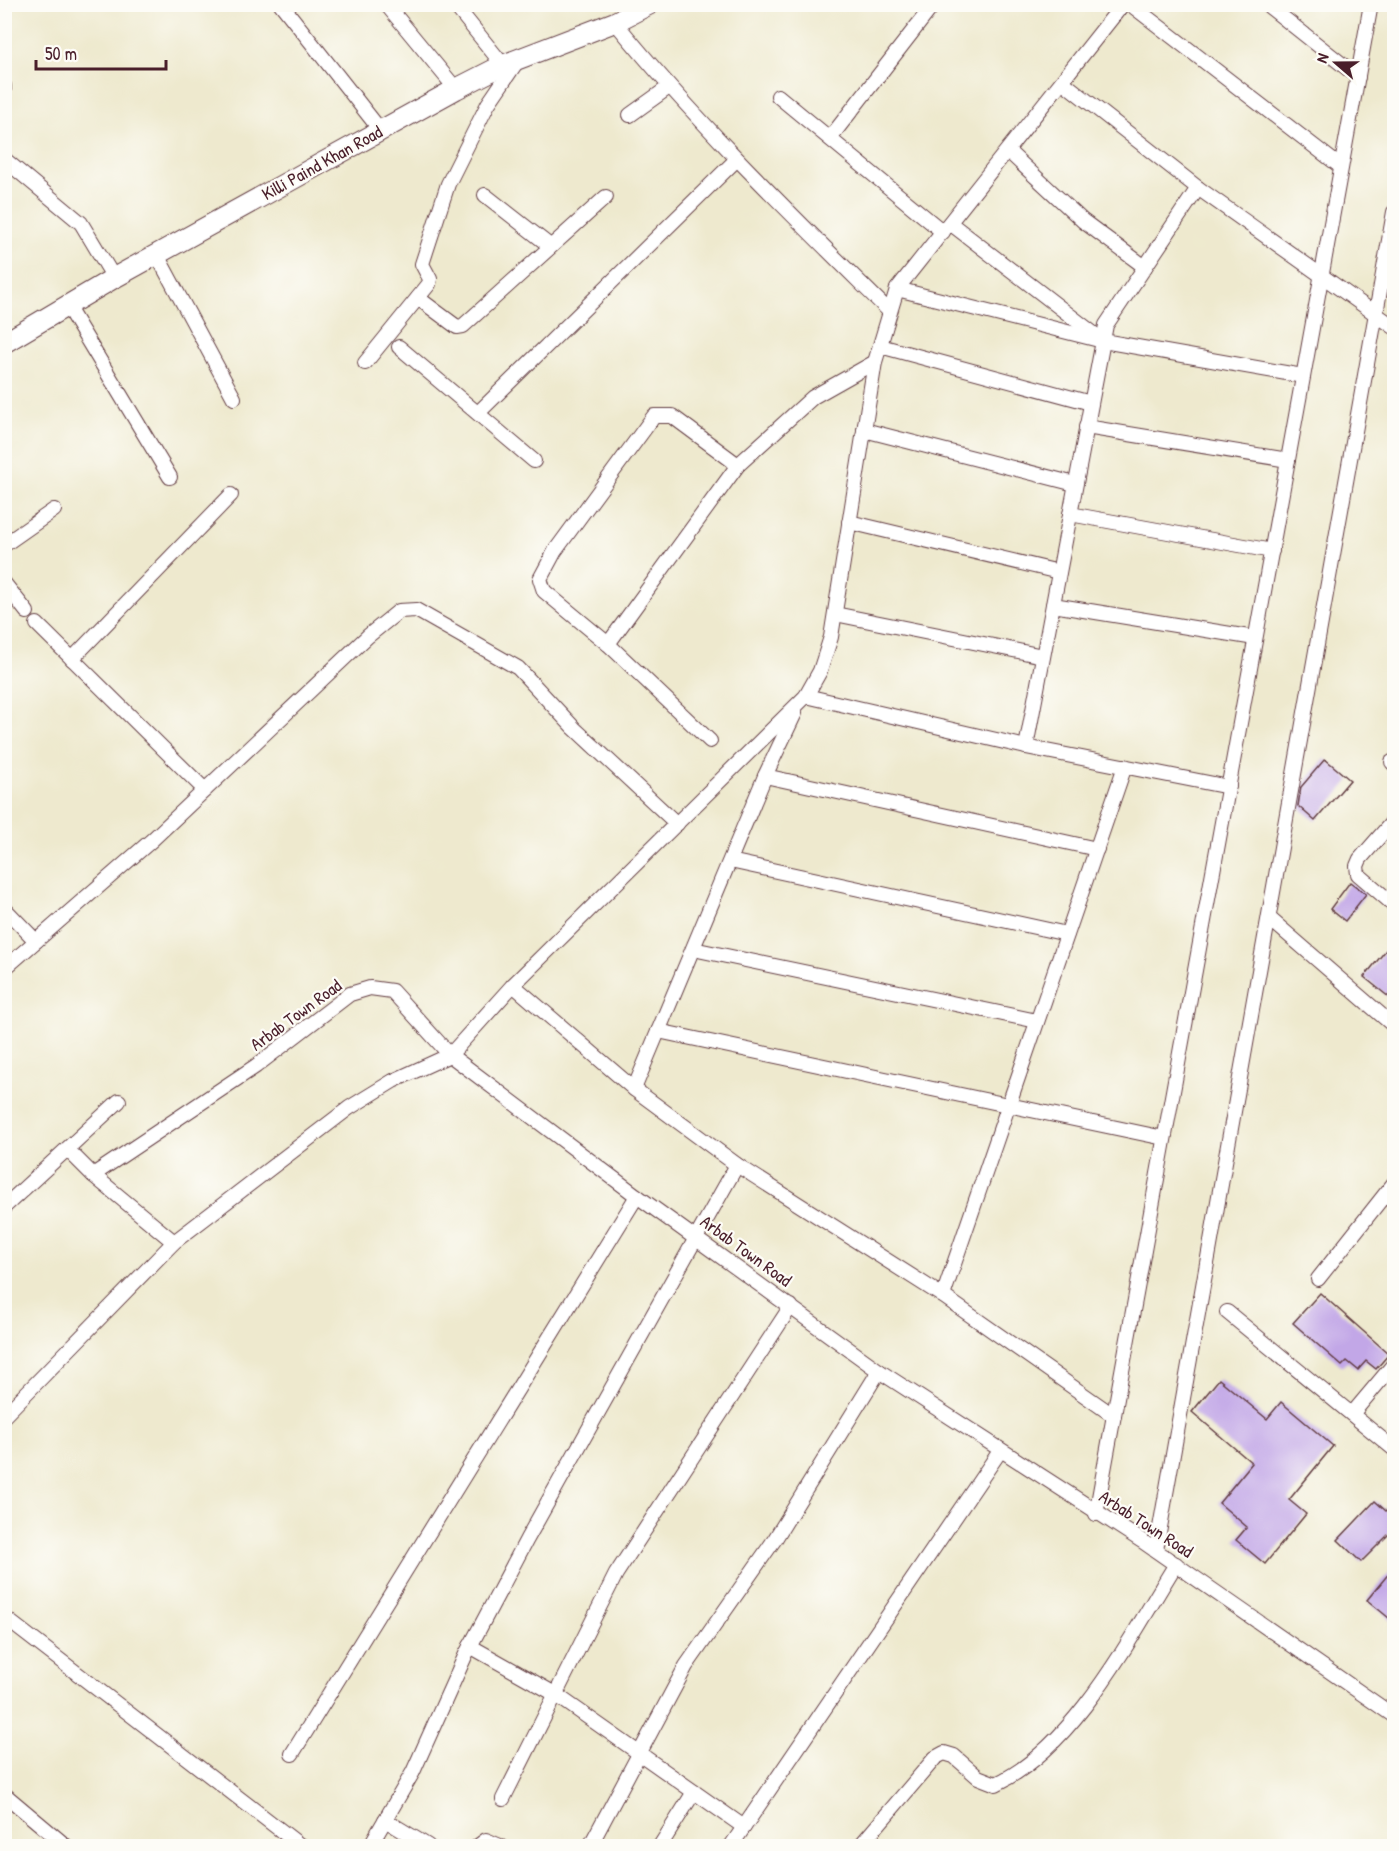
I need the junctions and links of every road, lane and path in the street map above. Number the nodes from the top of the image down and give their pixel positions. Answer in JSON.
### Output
{"nodes":[{"id":1,"x":281,"y":4,"type":"edge"},
{"id":2,"x":386,"y":4,"type":"edge"},
{"id":3,"x":454,"y":4,"type":"edge"},
{"id":4,"x":934,"y":4,"type":"edge"},
{"id":5,"x":1123,"y":4,"type":"edge"},
{"id":6,"x":1130,"y":4,"type":"edge"},
{"id":7,"x":1266,"y":4,"type":"edge"},
{"id":8,"x":1371,"y":4,"type":"edge"},
{"id":9,"x":648,"y":6,"type":"edge"},
{"id":10,"x":615,"y":22,"type":"junction"},
{"id":11,"x":511,"y":62,"type":"junction"},
{"id":12,"x":1358,"y":76,"type":"junction"},
{"id":13,"x":1063,"y":82,"type":"junction"},
{"id":14,"x":4,"y":86,"type":"edge"},
{"id":15,"x":669,"y":87,"type":"junction"},
{"id":16,"x":456,"y":89,"type":"junction"},
{"id":17,"x":4,"y":93,"type":"edge"},
{"id":18,"x":778,"y":96,"type":"dead end"},
{"id":19,"x":630,"y":115,"type":"dead end"},
{"id":20,"x":381,"y":131,"type":"junction"},
{"id":21,"x":830,"y":138,"type":"junction"},
{"id":22,"x":1008,"y":151,"type":"junction"},
{"id":23,"x":736,"y":160,"type":"junction"},
{"id":24,"x":8,"y":167,"type":"edge"},
{"id":25,"x":1341,"y":167,"type":"junction"},
{"id":26,"x":1198,"y":188,"type":"junction"},
{"id":27,"x":485,"y":195,"type":"dead end"},
{"id":28,"x":606,"y":197,"type":"dead end"},
{"id":29,"x":1395,"y":212,"type":"edge"},
{"id":30,"x":946,"y":227,"type":"junction"},
{"id":31,"x":550,"y":246,"type":"junction"},
{"id":32,"x":157,"y":255,"type":"junction"},
{"id":33,"x":1145,"y":267,"type":"junction"},
{"id":34,"x":1322,"y":273,"type":"junction"},
{"id":35,"x":114,"y":278,"type":"junction"},
{"id":36,"x":897,"y":289,"type":"junction"},
{"id":37,"x":418,"y":298,"type":"junction"},
{"id":38,"x":67,"y":306,"type":"junction"},
{"id":39,"x":889,"y":311,"type":"junction"},
{"id":40,"x":1376,"y":314,"type":"junction"},
{"id":41,"x":1395,"y":327,"type":"edge"},
{"id":42,"x":1103,"y":341,"type":"junction"},
{"id":43,"x":4,"y":343,"type":"edge"},
{"id":44,"x":880,"y":346,"type":"junction"},
{"id":45,"x":399,"y":347,"type":"dead end"},
{"id":46,"x":875,"y":362,"type":"junction"},
{"id":47,"x":365,"y":363,"type":"dead end"},
{"id":48,"x":1303,"y":376,"type":"junction"},
{"id":49,"x":234,"y":398,"type":"dead end"},
{"id":50,"x":1091,"y":403,"type":"junction"},
{"id":51,"x":478,"y":413,"type":"junction"},
{"id":52,"x":1086,"y":427,"type":"junction"},
{"id":53,"x":864,"y":430,"type":"junction"},
{"id":54,"x":1288,"y":460,"type":"junction"},
{"id":55,"x":534,"y":461,"type":"dead end"},
{"id":56,"x":738,"y":465,"type":"junction"},
{"id":57,"x":170,"y":477,"type":"dead end"},
{"id":58,"x":1076,"y":484,"type":"junction"},
{"id":59,"x":231,"y":495,"type":"dead end"},
{"id":60,"x":54,"y":510,"type":"dead end"},
{"id":61,"x":1070,"y":514,"type":"junction"},
{"id":62,"x":849,"y":522,"type":"junction"},
{"id":63,"x":4,"y":545,"type":"edge"},
{"id":64,"x":1272,"y":551,"type":"junction"},
{"id":65,"x":1059,"y":572,"type":"junction"},
{"id":66,"x":4,"y":583,"type":"edge"},
{"id":67,"x":1053,"y":605,"type":"junction"},
{"id":68,"x":27,"y":612,"type":"dead end"},
{"id":69,"x":835,"y":614,"type":"junction"},
{"id":70,"x":37,"y":624,"type":"dead end"},
{"id":71,"x":1255,"y":638,"type":"junction"},
{"id":72,"x":608,"y":644,"type":"junction"},
{"id":73,"x":1043,"y":656,"type":"junction"},
{"id":74,"x":72,"y":659,"type":"junction"},
{"id":75,"x":803,"y":699,"type":"junction"},
{"id":76,"x":710,"y":741,"type":"dead end"},
{"id":77,"x":1026,"y":747,"type":"junction"},
{"id":78,"x":1125,"y":766,"type":"junction"},
{"id":79,"x":765,"y":776,"type":"junction"},
{"id":80,"x":1228,"y":787,"type":"junction"},
{"id":81,"x":205,"y":790,"type":"junction"},
{"id":82,"x":1395,"y":820,"type":"edge"},
{"id":83,"x":677,"y":824,"type":"junction"},
{"id":84,"x":1097,"y":849,"type":"junction"},
{"id":85,"x":730,"y":861,"type":"junction"},
{"id":86,"x":1395,"y":905,"type":"edge"},
{"id":87,"x":4,"y":908,"type":"edge"},
{"id":88,"x":1269,"y":918,"type":"junction"},
{"id":89,"x":1067,"y":934,"type":"junction"},
{"id":90,"x":36,"y":941,"type":"junction"},
{"id":91,"x":693,"y":949,"type":"junction"},
{"id":92,"x":4,"y":969,"type":"edge"},
{"id":93,"x":513,"y":986,"type":"junction"},
{"id":94,"x":1037,"y":1021,"type":"junction"},
{"id":95,"x":1395,"y":1026,"type":"edge"},
{"id":96,"x":658,"y":1032,"type":"junction"},
{"id":97,"x":450,"y":1055,"type":"junction"},
{"id":98,"x":634,"y":1089,"type":"junction"},
{"id":99,"x":119,"y":1101,"type":"dead end"},
{"id":100,"x":1009,"y":1103,"type":"junction"},
{"id":101,"x":1164,"y":1138,"type":"junction"},
{"id":102,"x":67,"y":1149,"type":"junction"},
{"id":103,"x":737,"y":1165,"type":"junction"},
{"id":104,"x":93,"y":1175,"type":"junction"},
{"id":105,"x":1395,"y":1183,"type":"edge"},
{"id":106,"x":637,"y":1196,"type":"junction"},
{"id":107,"x":4,"y":1207,"type":"edge"},
{"id":108,"x":697,"y":1237,"type":"junction"},
{"id":109,"x":174,"y":1242,"type":"junction"},
{"id":110,"x":1318,"y":1278,"type":"dead end"},
{"id":111,"x":943,"y":1296,"type":"junction"},
{"id":112,"x":791,"y":1306,"type":"junction"},
{"id":113,"x":1227,"y":1312,"type":"dead end"},
{"id":114,"x":1395,"y":1364,"type":"edge"},
{"id":115,"x":879,"y":1371,"type":"junction"},
{"id":116,"x":1352,"y":1414,"type":"junction"},
{"id":117,"x":4,"y":1416,"type":"edge"},
{"id":118,"x":1114,"y":1416,"type":"junction"},
{"id":119,"x":1395,"y":1449,"type":"edge"},
{"id":120,"x":1000,"y":1451,"type":"junction"},
{"id":121,"x":1096,"y":1514,"type":"junction"},
{"id":122,"x":1156,"y":1550,"type":"junction"},
{"id":123,"x":1176,"y":1564,"type":"junction"},
{"id":124,"x":4,"y":1617,"type":"edge"},
{"id":125,"x":470,"y":1646,"type":"junction"},
{"id":126,"x":555,"y":1694,"type":"junction"},
{"id":127,"x":1395,"y":1716,"type":"edge"},
{"id":128,"x":639,"y":1753,"type":"junction"},
{"id":129,"x":292,"y":1754,"type":"dead end"},
{"id":130,"x":694,"y":1792,"type":"junction"},
{"id":131,"x":4,"y":1794,"type":"edge"},
{"id":132,"x":503,"y":1799,"type":"dead end"},
{"id":133,"x":385,"y":1820,"type":"junction"},
{"id":134,"x":744,"y":1827,"type":"junction"},
{"id":135,"x":66,"y":1846,"type":"edge"},
{"id":136,"x":301,"y":1846,"type":"edge"},
{"id":137,"x":370,"y":1846,"type":"edge"},
{"id":138,"x":428,"y":1846,"type":"edge"},
{"id":139,"x":478,"y":1846,"type":"edge"},
{"id":140,"x":500,"y":1846,"type":"edge"},
{"id":141,"x":590,"y":1846,"type":"edge"},
{"id":142,"x":660,"y":1846,"type":"edge"},
{"id":143,"x":731,"y":1846,"type":"edge"},
{"id":144,"x":860,"y":1846,"type":"edge"}],
"edges":[{"from":1,"to":20,"type":"street"},
{"from":2,"to":16,"type":"street"},
{"from":3,"to":11,"type":"street"},
{"from":4,"to":21,"type":"street"},
{"from":5,"to":13,"type":"street"},
{"from":6,"to":25,"type":"street"},
{"from":7,"to":12,"type":"street"},
{"from":8,"to":12,"type":"street"},
{"from":9,"to":10,"type":"street","name":"Killi Paind Khan Road"},
{"from":10,"to":11,"type":"street","name":"Killi Paind Khan Road"},
{"from":10,"to":15,"type":"street"},
{"from":11,"to":16,"type":"street","name":"Killi Paind Khan Road"},
{"from":11,"to":37,"type":"street"},
{"from":12,"to":25,"type":"street"},
{"from":13,"to":22,"type":"street"},
{"from":13,"to":26,"type":"street"},
{"from":14,"to":17,"type":"street"},
{"from":15,"to":19,"type":"street"},
{"from":15,"to":23,"type":"street"},
{"from":16,"to":20,"type":"street","name":"Killi Paind Khan Road"},
{"from":18,"to":21,"type":"street"},
{"from":20,"to":32,"type":"street","name":"Killi Paind Khan Road"},
{"from":21,"to":30,"type":"street"},
{"from":22,"to":30,"type":"street"},
{"from":22,"to":33,"type":"street"},
{"from":23,"to":39,"type":"street"},
{"from":23,"to":51,"type":"street"},
{"from":24,"to":35,"type":"street"},
{"from":25,"to":34,"type":"street"},
{"from":26,"to":33,"type":"street"},
{"from":26,"to":34,"type":"street"},
{"from":27,"to":31,"type":"street"},
{"from":28,"to":31,"type":"street"},
{"from":29,"to":40,"type":"street"},
{"from":30,"to":36,"type":"street"},
{"from":30,"to":42,"type":"street"},
{"from":31,"to":37,"type":"street"},
{"from":32,"to":35,"type":"street","name":"Killi Paind Khan Road"},
{"from":32,"to":49,"type":"street"},
{"from":33,"to":42,"type":"street"},
{"from":34,"to":40,"type":"street"},
{"from":34,"to":48,"type":"street"},
{"from":35,"to":38,"type":"street","name":"Killi Paind Khan Road"},
{"from":36,"to":39,"type":"street"},
{"from":36,"to":42,"type":"street"},
{"from":37,"to":47,"type":"street"},
{"from":38,"to":43,"type":"street","name":"Killi Paind Khan Road"},
{"from":38,"to":57,"type":"street"},
{"from":39,"to":44,"type":"street"},
{"from":40,"to":41,"type":"street"},
{"from":40,"to":88,"type":"street"},
{"from":42,"to":48,"type":"street"},
{"from":42,"to":50,"type":"street"},
{"from":44,"to":46,"type":"street"},
{"from":44,"to":50,"type":"street"},
{"from":45,"to":51,"type":"street"},
{"from":46,"to":53,"type":"street"},
{"from":46,"to":56,"type":"street"},
{"from":48,"to":54,"type":"street"},
{"from":50,"to":52,"type":"street"},
{"from":51,"to":55,"type":"street"},
{"from":52,"to":54,"type":"street"},
{"from":52,"to":58,"type":"street"},
{"from":53,"to":58,"type":"street"},
{"from":53,"to":62,"type":"street"},
{"from":54,"to":64,"type":"street"},
{"from":56,"to":72,"type":"street"},
{"from":56,"to":72,"type":"street"},
{"from":58,"to":61,"type":"street"},
{"from":59,"to":74,"type":"street"},
{"from":60,"to":63,"type":"street"},
{"from":61,"to":64,"type":"street"},
{"from":61,"to":65,"type":"street"},
{"from":62,"to":65,"type":"street"},
{"from":62,"to":69,"type":"street"},
{"from":64,"to":71,"type":"street"},
{"from":65,"to":67,"type":"street"},
{"from":66,"to":68,"type":"street"},
{"from":67,"to":71,"type":"street"},
{"from":67,"to":73,"type":"street"},
{"from":69,"to":73,"type":"street"},
{"from":69,"to":75,"type":"street"},
{"from":70,"to":74,"type":"street"},
{"from":71,"to":80,"type":"street"},
{"from":72,"to":76,"type":"street"},
{"from":73,"to":77,"type":"street"},
{"from":74,"to":81,"type":"street"},
{"from":75,"to":77,"type":"street"},
{"from":75,"to":79,"type":"street"},
{"from":75,"to":83,"type":"street"},
{"from":77,"to":78,"type":"street"},
{"from":78,"to":80,"type":"street"},
{"from":78,"to":84,"type":"street"},
{"from":79,"to":84,"type":"street"},
{"from":79,"to":85,"type":"street"},
{"from":80,"to":101,"type":"street"},
{"from":81,"to":83,"type":"street"},
{"from":81,"to":90,"type":"street"},
{"from":82,"to":86,"type":"street"},
{"from":83,"to":93,"type":"street"},
{"from":84,"to":89,"type":"street"},
{"from":85,"to":89,"type":"street"},
{"from":85,"to":91,"type":"street"},
{"from":87,"to":90,"type":"street"},
{"from":88,"to":95,"type":"street"},
{"from":88,"to":122,"type":"street"},
{"from":89,"to":94,"type":"street"},
{"from":90,"to":92,"type":"street"},
{"from":91,"to":94,"type":"street"},
{"from":91,"to":96,"type":"street"},
{"from":93,"to":97,"type":"street"},
{"from":93,"to":98,"type":"street"},
{"from":94,"to":100,"type":"street"},
{"from":96,"to":98,"type":"street"},
{"from":96,"to":100,"type":"street"},
{"from":97,"to":104,"type":"street","name":"Arbab Town Road"},
{"from":97,"to":106,"type":"street","name":"Arbab Town Road"},
{"from":97,"to":109,"type":"street"},
{"from":98,"to":103,"type":"street"},
{"from":99,"to":102,"type":"street"},
{"from":100,"to":101,"type":"street"},
{"from":100,"to":111,"type":"street"},
{"from":101,"to":118,"type":"street"},
{"from":102,"to":104,"type":"street"},
{"from":102,"to":107,"type":"street"},
{"from":103,"to":108,"type":"street"},
{"from":103,"to":111,"type":"street"},
{"from":104,"to":109,"type":"street"},
{"from":105,"to":110,"type":"street"},
{"from":106,"to":108,"type":"street","name":"Arbab Town Road"},
{"from":106,"to":129,"type":"street"},
{"from":108,"to":112,"type":"street","name":"Arbab Town Road"},
{"from":108,"to":125,"type":"street"},
{"from":109,"to":117,"type":"street"},
{"from":111,"to":118,"type":"street"},
{"from":112,"to":115,"type":"street","name":"Arbab Town Road"},
{"from":112,"to":126,"type":"street"},
{"from":113,"to":116,"type":"street"},
{"from":114,"to":116,"type":"street"},
{"from":115,"to":120,"type":"street","name":"Arbab Town Road"},
{"from":115,"to":128,"type":"street"},
{"from":116,"to":119,"type":"street"},
{"from":118,"to":121,"type":"street"},
{"from":120,"to":121,"type":"street","name":"Arbab Town Road"},
{"from":120,"to":134,"type":"street"},
{"from":121,"to":122,"type":"street","name":"Arbab Town Road"},
{"from":122,"to":123,"type":"street","name":"Arbab Town Road"},
{"from":123,"to":127,"type":"street","name":"Arbab Town Road"},
{"from":123,"to":144,"type":"street"},
{"from":124,"to":136,"type":"street"},
{"from":125,"to":126,"type":"street"},
{"from":125,"to":133,"type":"street"},
{"from":126,"to":128,"type":"street"},
{"from":126,"to":132,"type":"street"},
{"from":128,"to":130,"type":"street"},
{"from":128,"to":141,"type":"street"},
{"from":130,"to":134,"type":"street"},
{"from":130,"to":142,"type":"street"},
{"from":131,"to":135,"type":"street"},
{"from":133,"to":137,"type":"street"},
{"from":133,"to":138,"type":"street"},
{"from":134,"to":143,"type":"street"},
{"from":139,"to":140,"type":"street"}]}
